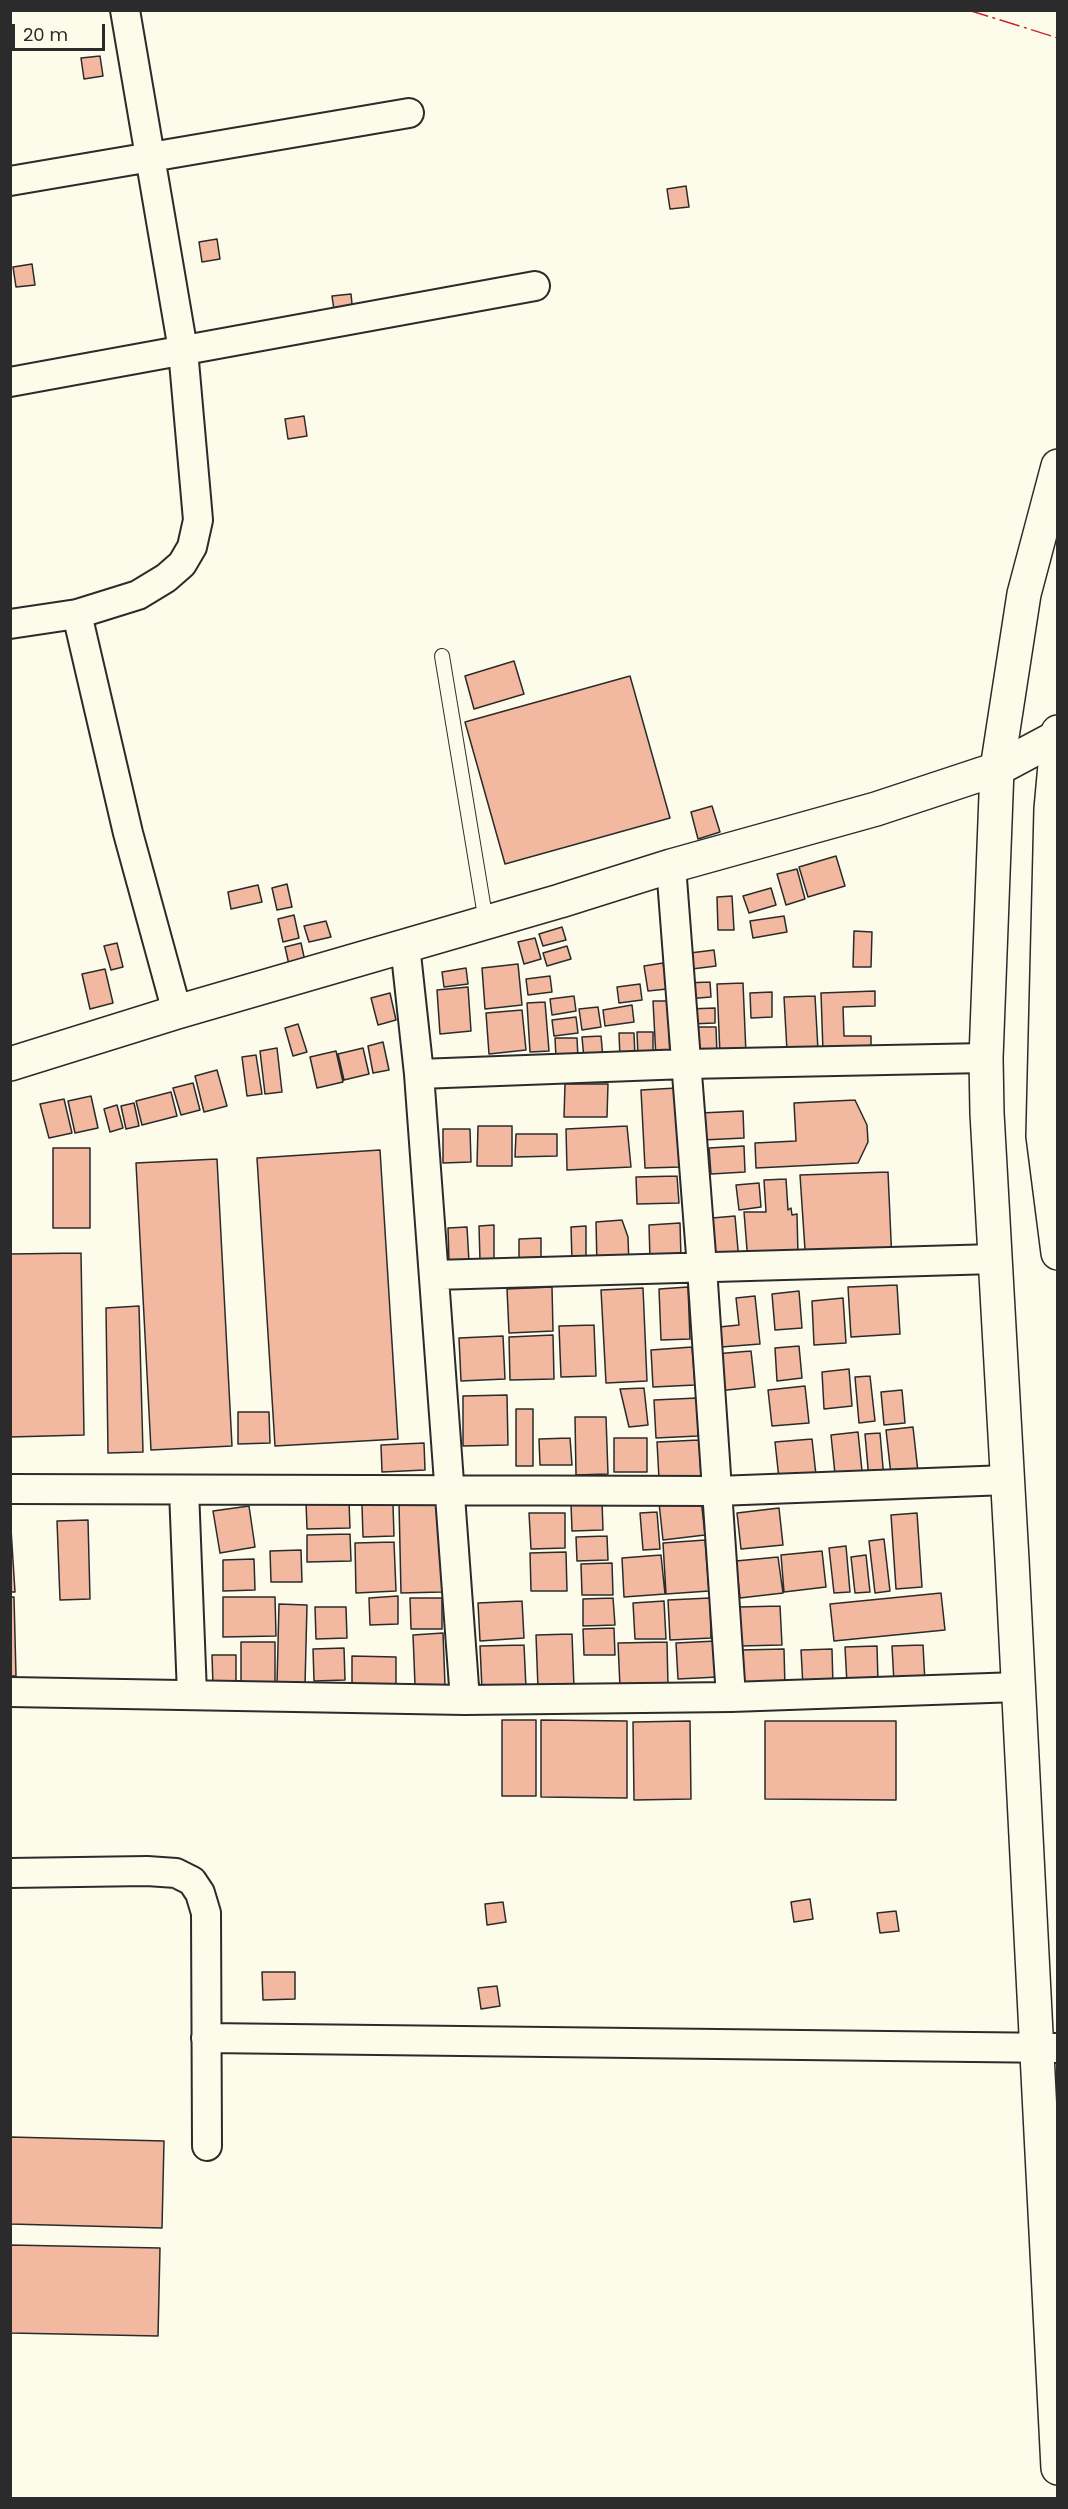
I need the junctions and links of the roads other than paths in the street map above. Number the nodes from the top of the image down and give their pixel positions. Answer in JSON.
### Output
{"nodes":[{"id":1,"x":125,"y":10,"type":"edge"},
{"id":2,"x":409,"y":113,"type":"dead end"},
{"id":3,"x":150,"y":156,"type":"junction"},
{"id":4,"x":10,"y":181,"type":"edge"},
{"id":5,"x":535,"y":286,"type":"dead end"},
{"id":6,"x":183,"y":350,"type":"junction"},
{"id":7,"x":10,"y":382,"type":"edge"},
{"id":8,"x":1058,"y":466,"type":"edge"},
{"id":9,"x":77,"y":614,"type":"junction"},
{"id":10,"x":10,"y":624,"type":"edge"},
{"id":11,"x":442,"y":656,"type":"dead end"},
{"id":12,"x":1058,"y":732,"type":"edge"},
{"id":13,"x":1057,"y":737,"type":"edge"},
{"id":14,"x":997,"y":770,"type":"junction"},
{"id":15,"x":671,"y":866,"type":"junction"},
{"id":16,"x":486,"y":922,"type":"junction"},
{"id":17,"x":405,"y":945,"type":"junction"},
{"id":18,"x":177,"y":1012,"type":"junction"},
{"id":19,"x":986,"y":1058,"type":"junction"},
{"id":20,"x":10,"y":1064,"type":"edge"},
{"id":21,"x":686,"y":1064,"type":"junction"},
{"id":22,"x":419,"y":1074,"type":"junction"},
{"id":23,"x":1058,"y":1253,"type":"edge"},
{"id":24,"x":995,"y":1259,"type":"junction"},
{"id":25,"x":702,"y":1268,"type":"junction"},
{"id":26,"x":434,"y":1275,"type":"junction"},
{"id":27,"x":1007,"y":1480,"type":"junction"},
{"id":28,"x":10,"y":1489,"type":"edge"},
{"id":29,"x":450,"y":1489,"type":"junction"},
{"id":30,"x":184,"y":1490,"type":"junction"},
{"id":31,"x":717,"y":1491,"type":"junction"},
{"id":32,"x":1018,"y":1687,"type":"junction"},
{"id":33,"x":10,"y":1692,"type":"edge"},
{"id":34,"x":192,"y":1694,"type":"junction"},
{"id":35,"x":731,"y":1697,"type":"junction"},
{"id":36,"x":465,"y":1700,"type":"junction"},
{"id":37,"x":10,"y":1873,"type":"edge"},
{"id":38,"x":206,"y":2038,"type":"junction"},
{"id":39,"x":1047,"y":2048,"type":"edge"},
{"id":40,"x":207,"y":2146,"type":"dead end"},
{"id":41,"x":1058,"y":2468,"type":"edge"}],
"edges":[{"from":1,"to":3,"type":"street"},
{"from":2,"to":3,"type":"street"},
{"from":3,"to":4,"type":"street"},
{"from":3,"to":6,"type":"street"},
{"from":5,"to":6,"type":"street"},
{"from":6,"to":7,"type":"street"},
{"from":6,"to":9,"type":"street"},
{"from":8,"to":14,"type":"main road"},
{"from":9,"to":10,"type":"street"},
{"from":9,"to":18,"type":"street"},
{"from":11,"to":16,"type":"lane"},
{"from":12,"to":13,"type":"main road"},
{"from":13,"to":14,"type":"main road"},
{"from":13,"to":23,"type":"main road"},
{"from":14,"to":15,"type":"main road"},
{"from":14,"to":19,"type":"main road"},
{"from":15,"to":16,"type":"main road"},
{"from":15,"to":21,"type":"street"},
{"from":16,"to":17,"type":"main road"},
{"from":17,"to":18,"type":"main road"},
{"from":17,"to":22,"type":"street"},
{"from":18,"to":20,"type":"main road"},
{"from":19,"to":21,"type":"street"},
{"from":19,"to":24,"type":"main road"},
{"from":21,"to":22,"type":"street"},
{"from":21,"to":25,"type":"street"},
{"from":22,"to":26,"type":"street"},
{"from":24,"to":25,"type":"street"},
{"from":24,"to":27,"type":"main road"},
{"from":25,"to":26,"type":"street"},
{"from":25,"to":31,"type":"street"},
{"from":26,"to":29,"type":"street"},
{"from":27,"to":31,"type":"street"},
{"from":27,"to":32,"type":"main road"},
{"from":28,"to":30,"type":"street"},
{"from":29,"to":30,"type":"street"},
{"from":29,"to":31,"type":"street"},
{"from":29,"to":36,"type":"street"},
{"from":30,"to":34,"type":"street"},
{"from":31,"to":35,"type":"street"},
{"from":32,"to":35,"type":"street"},
{"from":32,"to":39,"type":"main road"},
{"from":33,"to":34,"type":"street"},
{"from":34,"to":36,"type":"street"},
{"from":35,"to":36,"type":"street"},
{"from":37,"to":38,"type":"street"},
{"from":38,"to":39,"type":"street"},
{"from":38,"to":40,"type":"street"},
{"from":39,"to":41,"type":"main road"}]}
